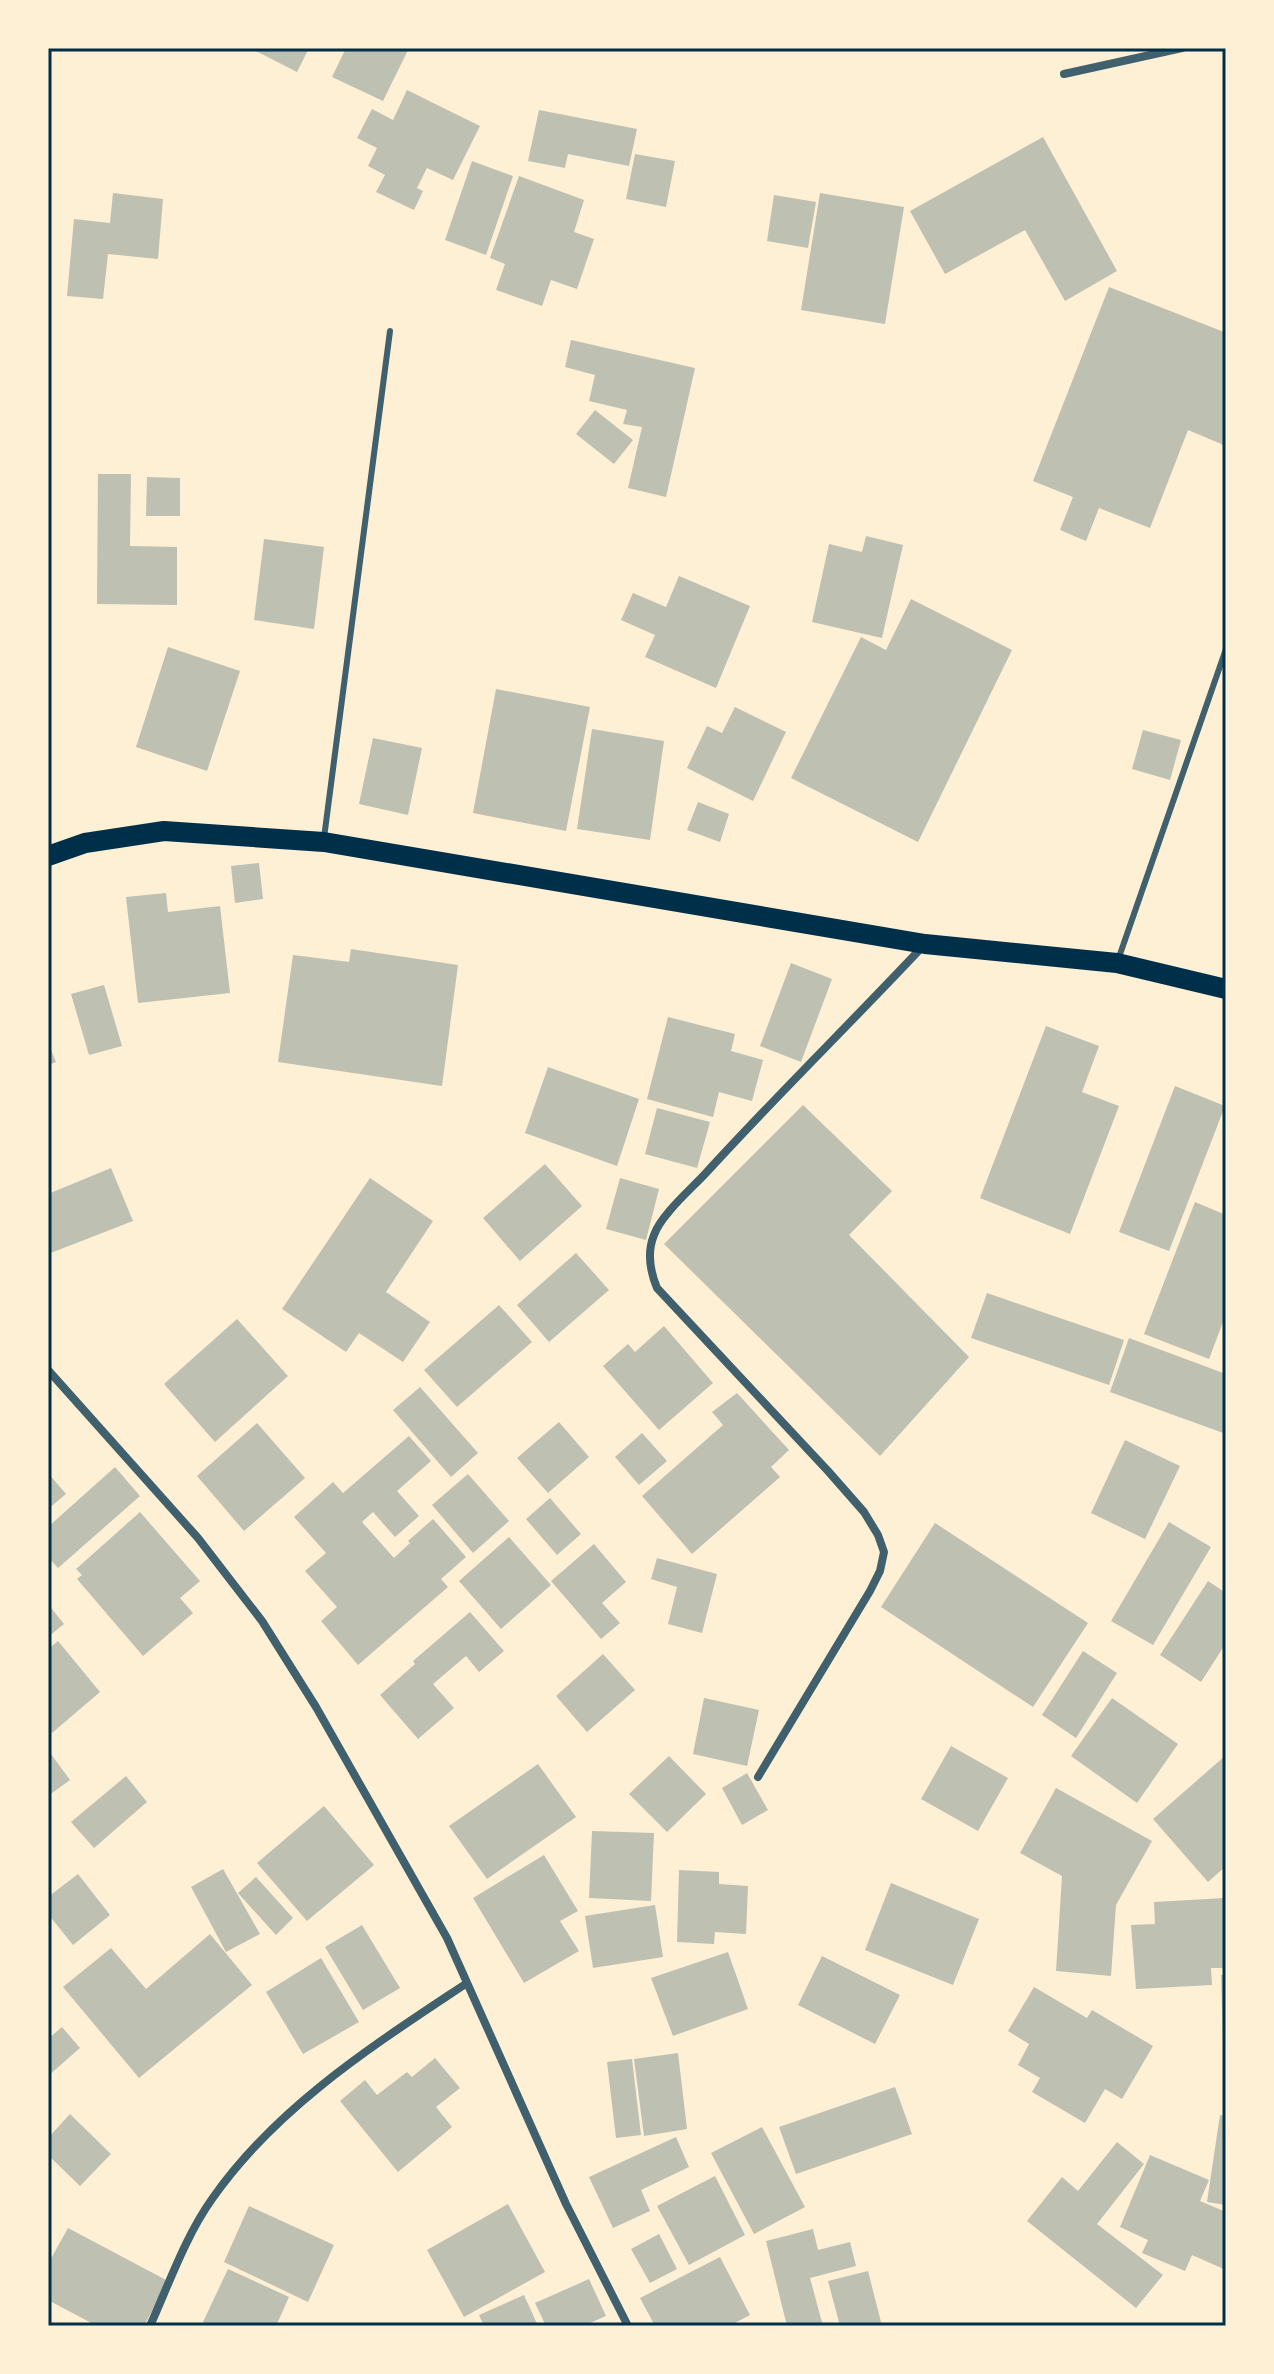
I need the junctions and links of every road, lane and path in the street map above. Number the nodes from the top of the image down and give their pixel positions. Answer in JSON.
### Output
{"nodes":[{"id":1,"x":1182,"y":48,"type":"edge"},
{"id":2,"x":1064,"y":74,"type":"dead end"},
{"id":3,"x":390,"y":331,"type":"dead end"},
{"id":4,"x":1226,"y":649,"type":"edge"},
{"id":5,"x":324,"y":842,"type":"junction"},
{"id":6,"x":48,"y":856,"type":"edge"},
{"id":7,"x":925,"y":944,"type":"junction"},
{"id":8,"x":1117,"y":963,"type":"junction"},
{"id":9,"x":1226,"y":989,"type":"edge"},
{"id":10,"x":48,"y":1370,"type":"edge"},
{"id":11,"x":758,"y":1777,"type":"dead end"},
{"id":12,"x":467,"y":1983,"type":"junction"},
{"id":13,"x":150,"y":2326,"type":"edge"},
{"id":14,"x":628,"y":2326,"type":"edge"}],
"edges":[{"from":1,"to":2,"type":"street"},
{"from":3,"to":5,"type":"lane"},
{"from":4,"to":8,"type":"lane"},
{"from":5,"to":6,"type":"main road"},
{"from":5,"to":7,"type":"main road"},
{"from":7,"to":8,"type":"main road"},
{"from":7,"to":11,"type":"street"},
{"from":8,"to":9,"type":"main road"},
{"from":10,"to":12,"type":"street"},
{"from":12,"to":13,"type":"street"},
{"from":12,"to":14,"type":"street"}]}
